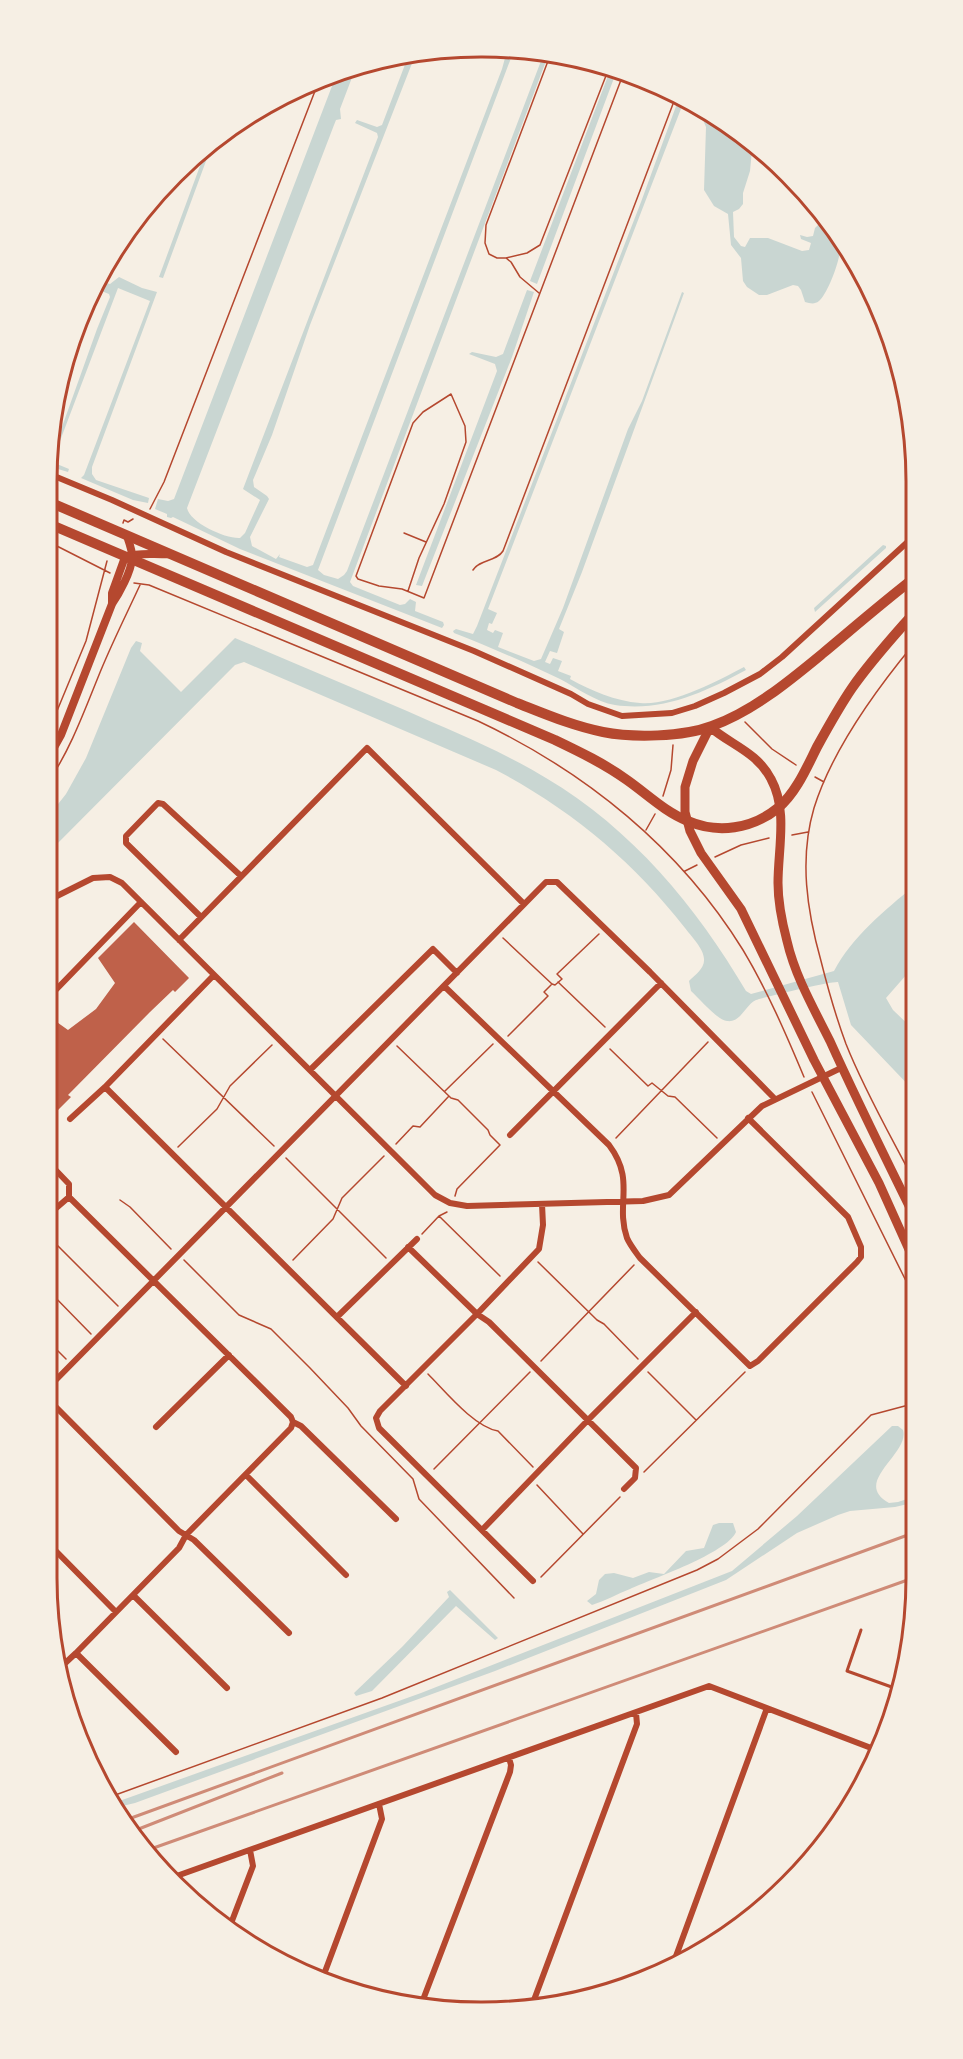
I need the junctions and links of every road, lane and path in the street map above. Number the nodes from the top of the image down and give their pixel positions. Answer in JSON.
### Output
{"nodes":[{"id":1,"x":547,"y":63,"type":"edge"},
{"id":2,"x":606,"y":76,"type":"edge"},
{"id":3,"x":621,"y":81,"type":"edge"},
{"id":4,"x":315,"y":91,"type":"edge"},
{"id":5,"x":673,"y":103,"type":"edge"},
{"id":6,"x":506,"y":258,"type":"junction"},
{"id":7,"x":540,"y":293,"type":"junction"},
{"id":8,"x":57,"y":477,"type":"edge"},
{"id":9,"x":153,"y":503,"type":"dead end"},
{"id":10,"x":57,"y":506,"type":"edge"},
{"id":11,"x":124,"y":520,"type":"dead end"},
{"id":12,"x":128,"y":522,"type":"dead end"},
{"id":13,"x":57,"y":527,"type":"edge"},
{"id":14,"x":404,"y":533,"type":"dead end"},
{"id":15,"x":127,"y":536,"type":"junction"},
{"id":16,"x":426,"y":543,"type":"junction"},
{"id":17,"x":906,"y":543,"type":"edge"},
{"id":18,"x":57,"y":547,"type":"edge"},
{"id":19,"x":170,"y":554,"type":"junction"},
{"id":20,"x":130,"y":557,"type":"junction"},
{"id":21,"x":473,"y":570,"type":"dead end"},
{"id":22,"x":103,"y":571,"type":"junction"},
{"id":23,"x":121,"y":578,"type":"junction"},
{"id":24,"x":140,"y":585,"type":"junction"},
{"id":25,"x":906,"y":585,"type":"edge"},
{"id":26,"x":408,"y":591,"type":"junction"},
{"id":27,"x":906,"y":622,"type":"edge"},
{"id":28,"x":906,"y":655,"type":"edge"},
{"id":29,"x":57,"y":709,"type":"edge"},
{"id":30,"x":738,"y":714,"type":"junction"},
{"id":31,"x":710,"y":727,"type":"junction"},
{"id":32,"x":673,"y":733,"type":"junction"},
{"id":33,"x":57,"y":742,"type":"edge"},
{"id":34,"x":57,"y":768,"type":"edge"},
{"id":35,"x":805,"y":771,"type":"junction"},
{"id":36,"x":825,"y":783,"type":"junction"},
{"id":37,"x":660,"y":804,"type":"junction"},
{"id":38,"x":779,"y":807,"type":"junction"},
{"id":39,"x":687,"y":821,"type":"junction"},
{"id":40,"x":645,"y":831,"type":"junction"},
{"id":41,"x":809,"y":832,"type":"junction"},
{"id":42,"x":780,"y":836,"type":"junction"},
{"id":43,"x":707,"y":860,"type":"junction"},
{"id":44,"x":684,"y":871,"type":"junction"},
{"id":45,"x":241,"y":876,"type":"junction"},
{"id":46,"x":57,"y":896,"type":"edge"},
{"id":47,"x":141,"y":902,"type":"junction"},
{"id":48,"x":524,"y":904,"type":"junction"},
{"id":49,"x":201,"y":917,"type":"junction"},
{"id":50,"x":605,"y":928,"type":"junction"},
{"id":51,"x":498,"y":933,"type":"junction"},
{"id":52,"x":179,"y":940,"type":"junction"},
{"id":53,"x":457,"y":973,"type":"junction"},
{"id":54,"x":214,"y":975,"type":"junction"},
{"id":55,"x":558,"y":982,"type":"junction"},
{"id":56,"x":661,"y":983,"type":"junction"},
{"id":57,"x":444,"y":987,"type":"junction"},
{"id":58,"x":57,"y":988,"type":"edge"},
{"id":59,"x":158,"y":1033,"type":"junction"},
{"id":60,"x":714,"y":1036,"type":"junction"},
{"id":61,"x":606,"y":1038,"type":"junction"},
{"id":62,"x":279,"y":1039,"type":"junction"},
{"id":63,"x":390,"y":1039,"type":"junction"},
{"id":64,"x":841,"y":1068,"type":"junction"},
{"id":65,"x":310,"y":1070,"type":"junction"},
{"id":66,"x":822,"y":1076,"type":"junction"},
{"id":67,"x":807,"y":1083,"type":"junction"},
{"id":68,"x":105,"y":1087,"type":"junction"},
{"id":69,"x":553,"y":1090,"type":"junction"},
{"id":70,"x":662,"y":1092,"type":"junction"},
{"id":71,"x":335,"y":1095,"type":"junction"},
{"id":72,"x":449,"y":1096,"type":"junction"},
{"id":73,"x":224,"y":1097,"type":"junction"},
{"id":74,"x":775,"y":1099,"type":"junction"},
{"id":75,"x":748,"y":1118,"type":"junction"},
{"id":76,"x":70,"y":1119,"type":"dead end"},
{"id":77,"x":510,"y":1135,"type":"dead end"},
{"id":78,"x":722,"y":1143,"type":"junction"},
{"id":79,"x":609,"y":1145,"type":"junction"},
{"id":80,"x":391,"y":1149,"type":"junction"},
{"id":81,"x":280,"y":1152,"type":"junction"},
{"id":82,"x":171,"y":1154,"type":"junction"},
{"id":83,"x":906,"y":1165,"type":"edge"},
{"id":84,"x":57,"y":1172,"type":"edge"},
{"id":85,"x":69,"y":1197,"type":"junction"},
{"id":86,"x":120,"y":1200,"type":"dead end"},
{"id":87,"x":906,"y":1200,"type":"edge"},
{"id":88,"x":624,"y":1202,"type":"junction"},
{"id":89,"x":452,"y":1204,"type":"junction"},
{"id":90,"x":542,"y":1204,"type":"junction"},
{"id":91,"x":57,"y":1207,"type":"edge"},
{"id":92,"x":226,"y":1207,"type":"junction"},
{"id":93,"x":338,"y":1209,"type":"junction"},
{"id":94,"x":439,"y":1216,"type":"junction"},
{"id":95,"x":417,"y":1239,"type":"joint"},
{"id":96,"x":906,"y":1243,"type":"edge"},
{"id":97,"x":57,"y":1246,"type":"edge"},
{"id":98,"x":408,"y":1247,"type":"junction"},
{"id":99,"x":177,"y":1255,"type":"junction"},
{"id":100,"x":532,"y":1257,"type":"junction"},
{"id":101,"x":391,"y":1263,"type":"junction"},
{"id":102,"x":286,"y":1267,"type":"junction"},
{"id":103,"x":153,"y":1281,"type":"junction"},
{"id":104,"x":906,"y":1281,"type":"edge"},
{"id":105,"x":507,"y":1283,"type":"junction"},
{"id":106,"x":57,"y":1300,"type":"edge"},
{"id":107,"x":123,"y":1311,"type":"junction"},
{"id":108,"x":696,"y":1312,"type":"junction"},
{"id":109,"x":477,"y":1314,"type":"junction"},
{"id":110,"x":337,"y":1317,"type":"junction"},
{"id":111,"x":96,"y":1339,"type":"junction"},
{"id":112,"x":57,"y":1351,"type":"edge"},
{"id":113,"x":229,"y":1355,"type":"junction"},
{"id":114,"x":71,"y":1364,"type":"junction"},
{"id":115,"x":642,"y":1366,"type":"junction"},
{"id":116,"x":750,"y":1366,"type":"junction"},
{"id":117,"x":422,"y":1369,"type":"junction"},
{"id":118,"x":57,"y":1378,"type":"edge"},
{"id":119,"x":406,"y":1386,"type":"junction"},
{"id":120,"x":906,"y":1406,"type":"edge"},
{"id":121,"x":57,"y":1409,"type":"edge"},
{"id":122,"x":588,"y":1420,"type":"junction"},
{"id":123,"x":696,"y":1420,"type":"junction"},
{"id":124,"x":293,"y":1422,"type":"junction"},
{"id":125,"x":156,"y":1427,"type":"dead end"},
{"id":126,"x":538,"y":1472,"type":"junction"},
{"id":127,"x":637,"y":1472,"type":"junction"},
{"id":128,"x":246,"y":1475,"type":"junction"},
{"id":129,"x":531,"y":1478,"type":"junction"},
{"id":130,"x":624,"y":1490,"type":"joint"},
{"id":131,"x":396,"y":1518,"type":"dead end"},
{"id":132,"x":482,"y":1530,"type":"junction"},
{"id":133,"x":186,"y":1535,"type":"junction"},
{"id":134,"x":583,"y":1535,"type":"junction"},
{"id":135,"x":57,"y":1553,"type":"edge"},
{"id":136,"x":346,"y":1575,"type":"dead end"},
{"id":137,"x":533,"y":1581,"type":"joint"},
{"id":138,"x":134,"y":1595,"type":"junction"},
{"id":139,"x":514,"y":1598,"type":"dead end"},
{"id":140,"x":116,"y":1612,"type":"junction"},
{"id":141,"x":861,"y":1629,"type":"dead end"},
{"id":142,"x":289,"y":1634,"type":"dead end"},
{"id":143,"x":76,"y":1653,"type":"junction"},
{"id":144,"x":66,"y":1663,"type":"edge"},
{"id":145,"x":892,"y":1687,"type":"edge"},
{"id":146,"x":227,"y":1688,"type":"dead end"},
{"id":147,"x":766,"y":1708,"type":"junction"},
{"id":148,"x":636,"y":1713,"type":"junction"},
{"id":149,"x":870,"y":1748,"type":"edge"},
{"id":150,"x":176,"y":1752,"type":"dead end"},
{"id":151,"x":509,"y":1758,"type":"junction"},
{"id":152,"x":117,"y":1794,"type":"edge"},
{"id":153,"x":379,"y":1804,"type":"junction"},
{"id":154,"x":250,"y":1850,"type":"junction"},
{"id":155,"x":179,"y":1875,"type":"edge"},
{"id":156,"x":232,"y":1920,"type":"edge"},
{"id":157,"x":676,"y":1954,"type":"edge"},
{"id":158,"x":325,"y":1972,"type":"edge"},
{"id":159,"x":424,"y":1998,"type":"edge"},
{"id":160,"x":535,"y":1998,"type":"edge"}],
"edges":[{"from":1,"to":6,"type":"path"},
{"from":2,"to":6,"type":"path"},
{"from":3,"to":7,"type":"path"},
{"from":4,"to":9,"type":"path"},
{"from":5,"to":21,"type":"path"},
{"from":6,"to":7,"type":"path"},
{"from":7,"to":26,"type":"path"},
{"from":8,"to":17,"type":"street"},
{"from":10,"to":15,"type":"highway"},
{"from":11,"to":12,"type":"path"},
{"from":13,"to":20,"type":"highway"},
{"from":14,"to":16,"type":"path"},
{"from":15,"to":19,"type":"highway"},
{"from":15,"to":20,"type":"street"},
{"from":16,"to":26,"type":"path"},
{"from":16,"to":26,"type":"path"},
{"from":18,"to":22,"type":"path"},
{"from":19,"to":20,"type":"street"},
{"from":19,"to":32,"type":"highway"},
{"from":20,"to":23,"type":"street"},
{"from":20,"to":37,"type":"highway"},
{"from":22,"to":23,"type":"path"},
{"from":22,"to":29,"type":"path"},
{"from":23,"to":24,"type":"path"},
{"from":23,"to":33,"type":"street"},
{"from":24,"to":34,"type":"path"},
{"from":24,"to":40,"type":"path"},
{"from":25,"to":30,"type":"highway"},
{"from":27,"to":35,"type":"highway"},
{"from":28,"to":36,"type":"path"},
{"from":30,"to":31,"type":"highway"},
{"from":30,"to":35,"type":"path"},
{"from":31,"to":32,"type":"highway"},
{"from":31,"to":38,"type":"main road"},
{"from":31,"to":39,"type":"main road"},
{"from":32,"to":37,"type":"path"},
{"from":35,"to":36,"type":"path"},
{"from":35,"to":38,"type":"highway"},
{"from":36,"to":41,"type":"path"},
{"from":37,"to":39,"type":"highway"},
{"from":37,"to":40,"type":"path"},
{"from":38,"to":39,"type":"highway"},
{"from":38,"to":42,"type":"main road"},
{"from":39,"to":43,"type":"main road"},
{"from":40,"to":44,"type":"path"},
{"from":41,"to":42,"type":"path"},
{"from":41,"to":83,"type":"path"},
{"from":42,"to":43,"type":"path"},
{"from":42,"to":64,"type":"main road"},
{"from":43,"to":44,"type":"path"},
{"from":43,"to":66,"type":"main road"},
{"from":44,"to":67,"type":"path"},
{"from":45,"to":48,"type":"street"},
{"from":45,"to":49,"type":"street"},
{"from":45,"to":49,"type":"street"},
{"from":46,"to":47,"type":"street"},
{"from":47,"to":52,"type":"street"},
{"from":47,"to":58,"type":"street"},
{"from":48,"to":50,"type":"street"},
{"from":48,"to":51,"type":"street"},
{"from":49,"to":52,"type":"street"},
{"from":50,"to":55,"type":"path"},
{"from":50,"to":56,"type":"street"},
{"from":51,"to":53,"type":"street"},
{"from":51,"to":55,"type":"path"},
{"from":52,"to":54,"type":"street"},
{"from":53,"to":57,"type":"street"},
{"from":53,"to":65,"type":"street"},
{"from":54,"to":59,"type":"street"},
{"from":54,"to":62,"type":"street"},
{"from":55,"to":61,"type":"path"},
{"from":56,"to":60,"type":"street"},
{"from":56,"to":61,"type":"street"},
{"from":57,"to":63,"type":"street"},
{"from":57,"to":69,"type":"street"},
{"from":59,"to":68,"type":"street"},
{"from":59,"to":73,"type":"path"},
{"from":60,"to":70,"type":"path"},
{"from":60,"to":74,"type":"street"},
{"from":61,"to":69,"type":"street"},
{"from":61,"to":70,"type":"path"},
{"from":62,"to":65,"type":"street"},
{"from":62,"to":73,"type":"path"},
{"from":63,"to":71,"type":"street"},
{"from":63,"to":72,"type":"path"},
{"from":64,"to":66,"type":"street"},
{"from":64,"to":87,"type":"main road"},
{"from":65,"to":71,"type":"street"},
{"from":66,"to":67,"type":"street"},
{"from":66,"to":96,"type":"main road"},
{"from":67,"to":74,"type":"street"},
{"from":67,"to":104,"type":"path"},
{"from":68,"to":76,"type":"street"},
{"from":68,"to":82,"type":"street"},
{"from":69,"to":77,"type":"street"},
{"from":69,"to":79,"type":"street"},
{"from":70,"to":78,"type":"path"},
{"from":70,"to":79,"type":"path"},
{"from":71,"to":80,"type":"street"},
{"from":71,"to":81,"type":"street"},
{"from":72,"to":80,"type":"path"},
{"from":72,"to":89,"type":"path"},
{"from":73,"to":81,"type":"path"},
{"from":73,"to":82,"type":"path"},
{"from":74,"to":75,"type":"street"},
{"from":75,"to":78,"type":"street"},
{"from":75,"to":116,"type":"street"},
{"from":78,"to":88,"type":"street"},
{"from":79,"to":88,"type":"street"},
{"from":80,"to":89,"type":"street"},
{"from":80,"to":93,"type":"path"},
{"from":81,"to":92,"type":"street"},
{"from":81,"to":93,"type":"path"},
{"from":82,"to":92,"type":"street"},
{"from":84,"to":85,"type":"street"},
{"from":85,"to":91,"type":"street"},
{"from":85,"to":103,"type":"street"},
{"from":86,"to":99,"type":"path"},
{"from":88,"to":90,"type":"street"},
{"from":88,"to":108,"type":"street"},
{"from":89,"to":90,"type":"street"},
{"from":89,"to":94,"type":"path"},
{"from":90,"to":100,"type":"street"},
{"from":92,"to":99,"type":"street"},
{"from":92,"to":102,"type":"street"},
{"from":93,"to":101,"type":"path"},
{"from":93,"to":102,"type":"path"},
{"from":94,"to":95,"type":"path"},
{"from":94,"to":105,"type":"path"},
{"from":95,"to":98,"type":"street"},
{"from":97,"to":107,"type":"path"},
{"from":98,"to":101,"type":"street"},
{"from":98,"to":109,"type":"street"},
{"from":99,"to":103,"type":"street"},
{"from":99,"to":139,"type":"path"},
{"from":100,"to":105,"type":"street"},
{"from":100,"to":115,"type":"path"},
{"from":101,"to":110,"type":"street"},
{"from":102,"to":110,"type":"street"},
{"from":103,"to":107,"type":"street"},
{"from":103,"to":113,"type":"street"},
{"from":105,"to":109,"type":"street"},
{"from":106,"to":111,"type":"path"},
{"from":107,"to":111,"type":"street"},
{"from":108,"to":115,"type":"street"},
{"from":108,"to":116,"type":"street"},
{"from":109,"to":117,"type":"street"},
{"from":109,"to":122,"type":"street"},
{"from":110,"to":119,"type":"street"},
{"from":111,"to":114,"type":"street"},
{"from":112,"to":114,"type":"path"},
{"from":113,"to":124,"type":"street"},
{"from":113,"to":125,"type":"street"},
{"from":114,"to":118,"type":"street"},
{"from":115,"to":122,"type":"street"},
{"from":115,"to":123,"type":"path"},
{"from":116,"to":123,"type":"path"},
{"from":117,"to":119,"type":"street"},
{"from":117,"to":126,"type":"path"},
{"from":119,"to":132,"type":"street"},
{"from":120,"to":152,"type":"path"},
{"from":121,"to":133,"type":"street"},
{"from":122,"to":126,"type":"street"},
{"from":122,"to":127,"type":"street"},
{"from":123,"to":127,"type":"path"},
{"from":124,"to":128,"type":"street"},
{"from":124,"to":131,"type":"street"},
{"from":126,"to":129,"type":"street"},
{"from":127,"to":130,"type":"street"},
{"from":128,"to":133,"type":"street"},
{"from":128,"to":136,"type":"street"},
{"from":129,"to":132,"type":"street"},
{"from":129,"to":134,"type":"path"},
{"from":130,"to":134,"type":"path"},
{"from":132,"to":137,"type":"street"},
{"from":133,"to":138,"type":"street"},
{"from":133,"to":142,"type":"street"},
{"from":134,"to":137,"type":"path"},
{"from":135,"to":140,"type":"street"},
{"from":138,"to":140,"type":"street"},
{"from":138,"to":146,"type":"street"},
{"from":140,"to":143,"type":"street"},
{"from":141,"to":145,"type":"lane"},
{"from":143,"to":144,"type":"street"},
{"from":143,"to":150,"type":"street"},
{"from":147,"to":148,"type":"street"},
{"from":147,"to":149,"type":"street"},
{"from":147,"to":157,"type":"street"},
{"from":148,"to":151,"type":"street"},
{"from":148,"to":160,"type":"street"},
{"from":151,"to":153,"type":"street"},
{"from":151,"to":159,"type":"street"},
{"from":153,"to":154,"type":"street"},
{"from":153,"to":158,"type":"street"},
{"from":154,"to":155,"type":"street"},
{"from":154,"to":156,"type":"street"}]}
